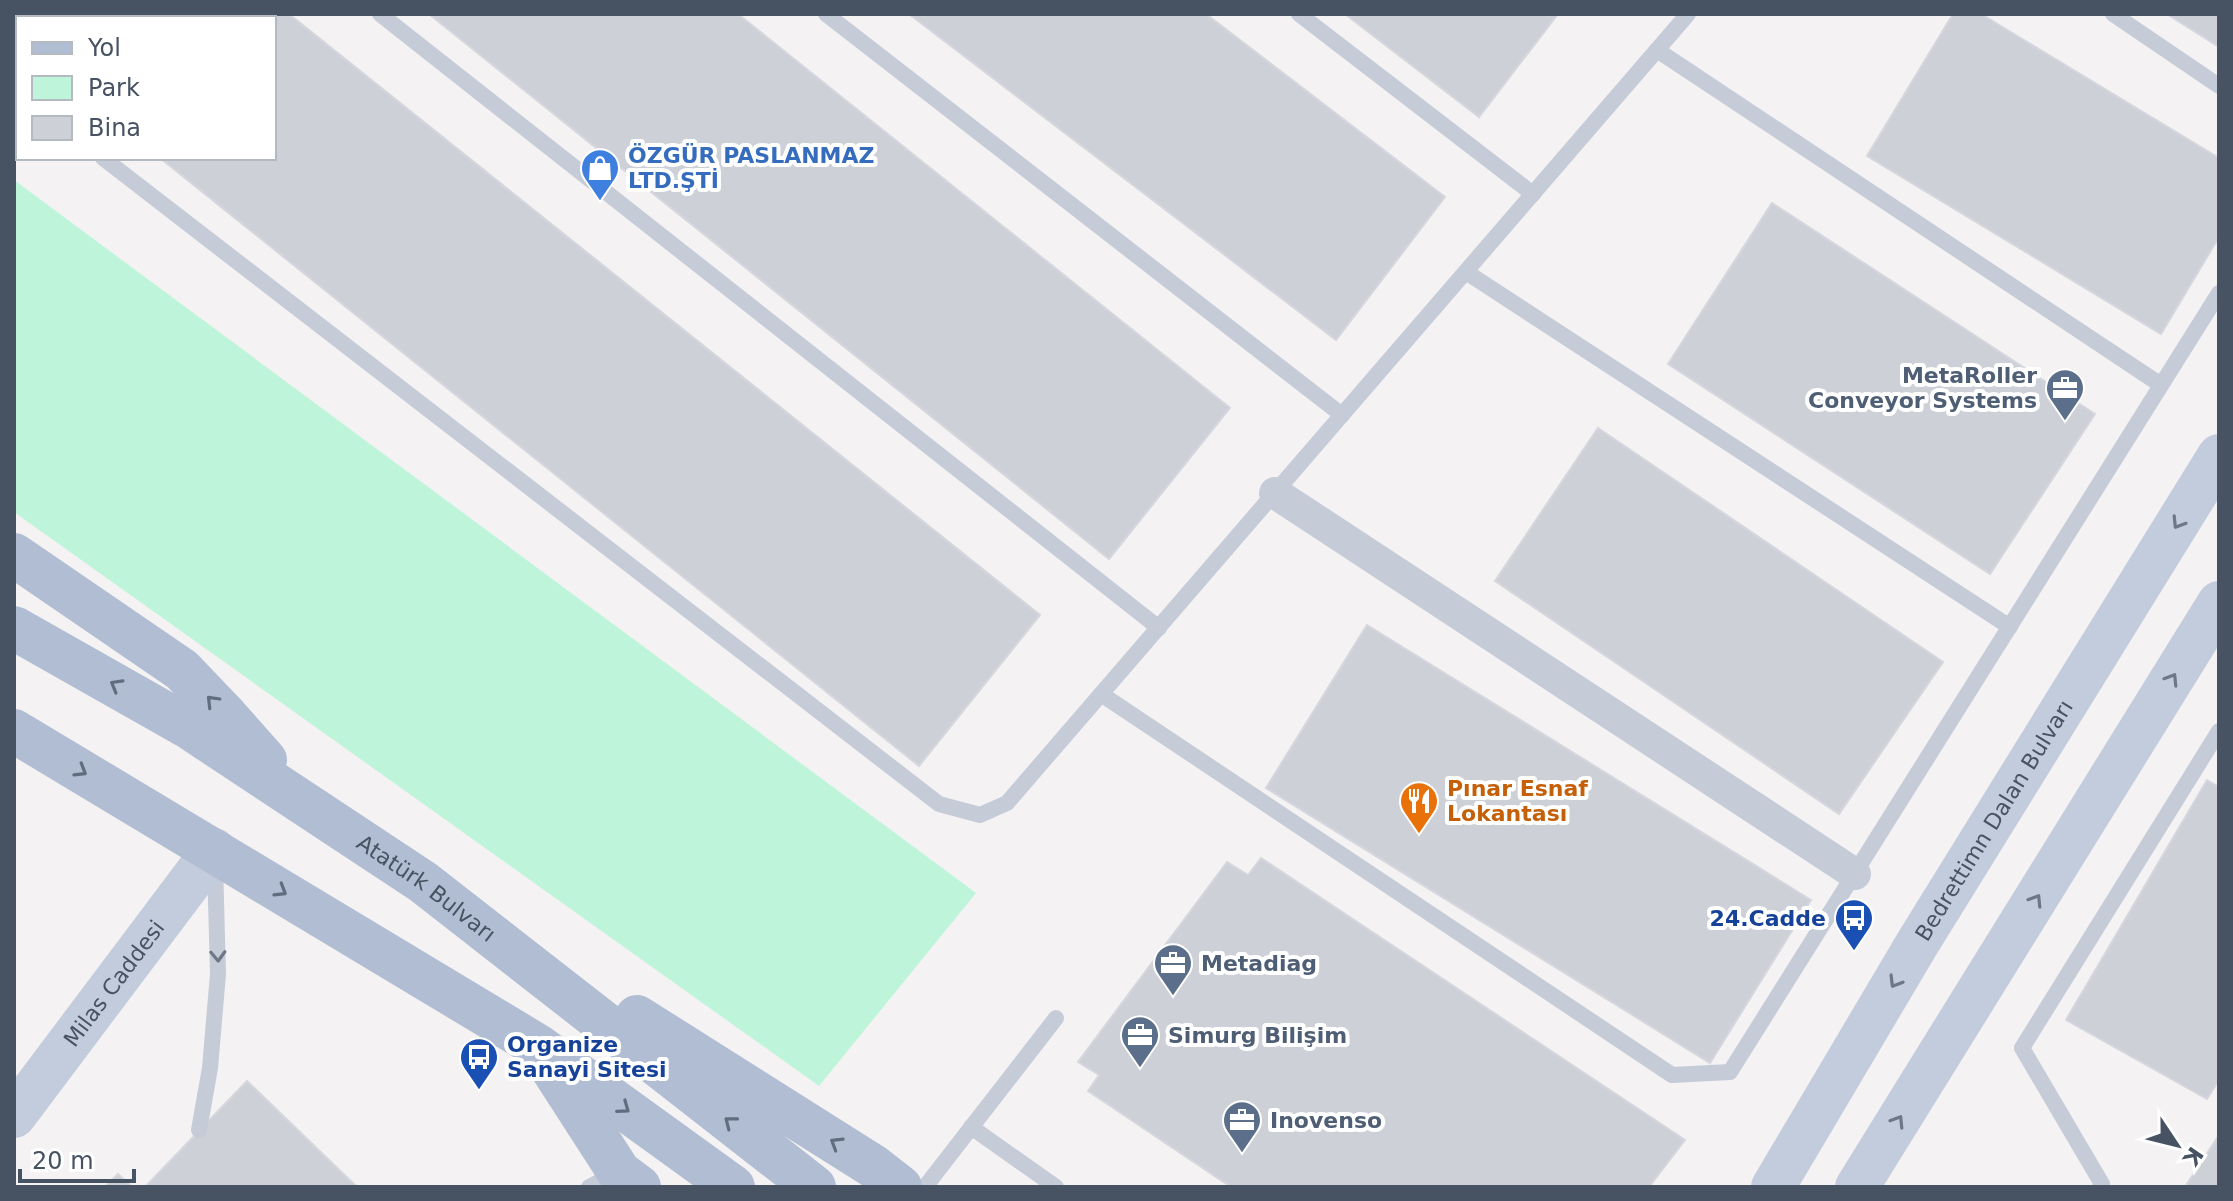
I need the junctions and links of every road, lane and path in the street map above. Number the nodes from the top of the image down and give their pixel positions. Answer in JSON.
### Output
{"nodes":[{"id":1,"x":380,"y":14,"type":"edge"},
{"id":2,"x":826,"y":14,"type":"edge"},
{"id":3,"x":1299,"y":14,"type":"edge"},
{"id":4,"x":1688,"y":14,"type":"edge"},
{"id":5,"x":2113,"y":14,"type":"edge"},
{"id":6,"x":1657,"y":50,"type":"junction"},
{"id":7,"x":2219,"y":86,"type":"edge"},
{"id":8,"x":106,"y":160,"type":"edge"},
{"id":9,"x":1533,"y":194,"type":"junction"},
{"id":10,"x":1466,"y":272,"type":"junction"},
{"id":11,"x":2219,"y":293,"type":"edge"},
{"id":12,"x":2161,"y":385,"type":"junction"},
{"id":13,"x":1342,"y":415,"type":"junction"},
{"id":14,"x":2219,"y":456,"type":"edge"},
{"id":15,"x":1275,"y":493,"type":"junction"},
{"id":16,"x":14,"y":555,"type":"edge"},
{"id":17,"x":2219,"y":603,"type":"edge"},
{"id":18,"x":2010,"y":627,"type":"junction"},
{"id":19,"x":14,"y":628,"type":"edge"},
{"id":20,"x":1159,"y":628,"type":"junction"},
{"id":21,"x":1101,"y":694,"type":"junction"},
{"id":22,"x":14,"y":731,"type":"edge"},
{"id":23,"x":2219,"y":731,"type":"edge"},
{"id":24,"x":300,"y":802,"type":"junction"},
{"id":25,"x":214,"y":850,"type":"junction"},
{"id":26,"x":1855,"y":874,"type":"junction"},
{"id":27,"x":423,"y":882,"type":"junction"},
{"id":28,"x":1056,"y":1018,"type":"dead end"},
{"id":29,"x":538,"y":1046,"type":"junction"},
{"id":30,"x":14,"y":1116,"type":"edge"},
{"id":31,"x":971,"y":1127,"type":"junction"},
{"id":32,"x":199,"y":1130,"type":"dead end"},
{"id":33,"x":615,"y":1182,"type":"edge"},
{"id":34,"x":733,"y":1187,"type":"edge"},
{"id":35,"x":814,"y":1187,"type":"edge"},
{"id":36,"x":900,"y":1187,"type":"edge"},
{"id":37,"x":925,"y":1187,"type":"edge"},
{"id":38,"x":1056,"y":1187,"type":"edge"},
{"id":39,"x":1773,"y":1187,"type":"edge"},
{"id":40,"x":1857,"y":1187,"type":"edge"},
{"id":41,"x":2100,"y":1187,"type":"edge"}],
"edges":[{"from":1,"to":20,"type":"lane"},
{"from":2,"to":13,"type":"lane"},
{"from":3,"to":9,"type":"lane"},
{"from":4,"to":6,"type":"lane"},
{"from":5,"to":7,"type":"lane"},
{"from":6,"to":9,"type":"lane"},
{"from":6,"to":12,"type":"lane"},
{"from":8,"to":21,"type":"lane"},
{"from":9,"to":10,"type":"lane"},
{"from":10,"to":13,"type":"lane"},
{"from":10,"to":18,"type":"lane"},
{"from":11,"to":12,"type":"lane"},
{"from":12,"to":18,"type":"lane"},
{"from":13,"to":15,"type":"lane"},
{"from":14,"to":39,"type":"main road","name":"Bedrettimn Dalan Bulvarı","one_way":true},
{"from":15,"to":20,"type":"lane"},
{"from":15,"to":26,"type":"street"},
{"from":24,"to":16,"type":"main road","one_way":true},
{"from":40,"to":17,"type":"main road","one_way":true},
{"from":18,"to":26,"type":"lane"},
{"from":24,"to":19,"type":"main road","name":"Atatürk Bulvarı","one_way":true},
{"from":20,"to":21,"type":"lane"},
{"from":21,"to":26,"type":"lane"},
{"from":22,"to":25,"type":"main road","one_way":true},
{"from":23,"to":41,"type":"lane"},
{"from":24,"to":27,"type":"main road","name":"Atatürk Bulvarı"},
{"from":25,"to":29,"type":"main road","one_way":true},
{"from":25,"to":30,"type":"main road","name":"Milas Caddesi"},
{"from":25,"to":32,"type":"lane","one_way":true},
{"from":35,"to":27,"type":"main road","name":"Atatürk Bulvarı","one_way":true},
{"from":36,"to":27,"type":"main road","one_way":true},
{"from":28,"to":31,"type":"lane"},
{"from":29,"to":33,"type":"main road"},
{"from":29,"to":34,"type":"main road","one_way":true},
{"from":31,"to":37,"type":"lane"},
{"from":31,"to":38,"type":"lane"}]}
